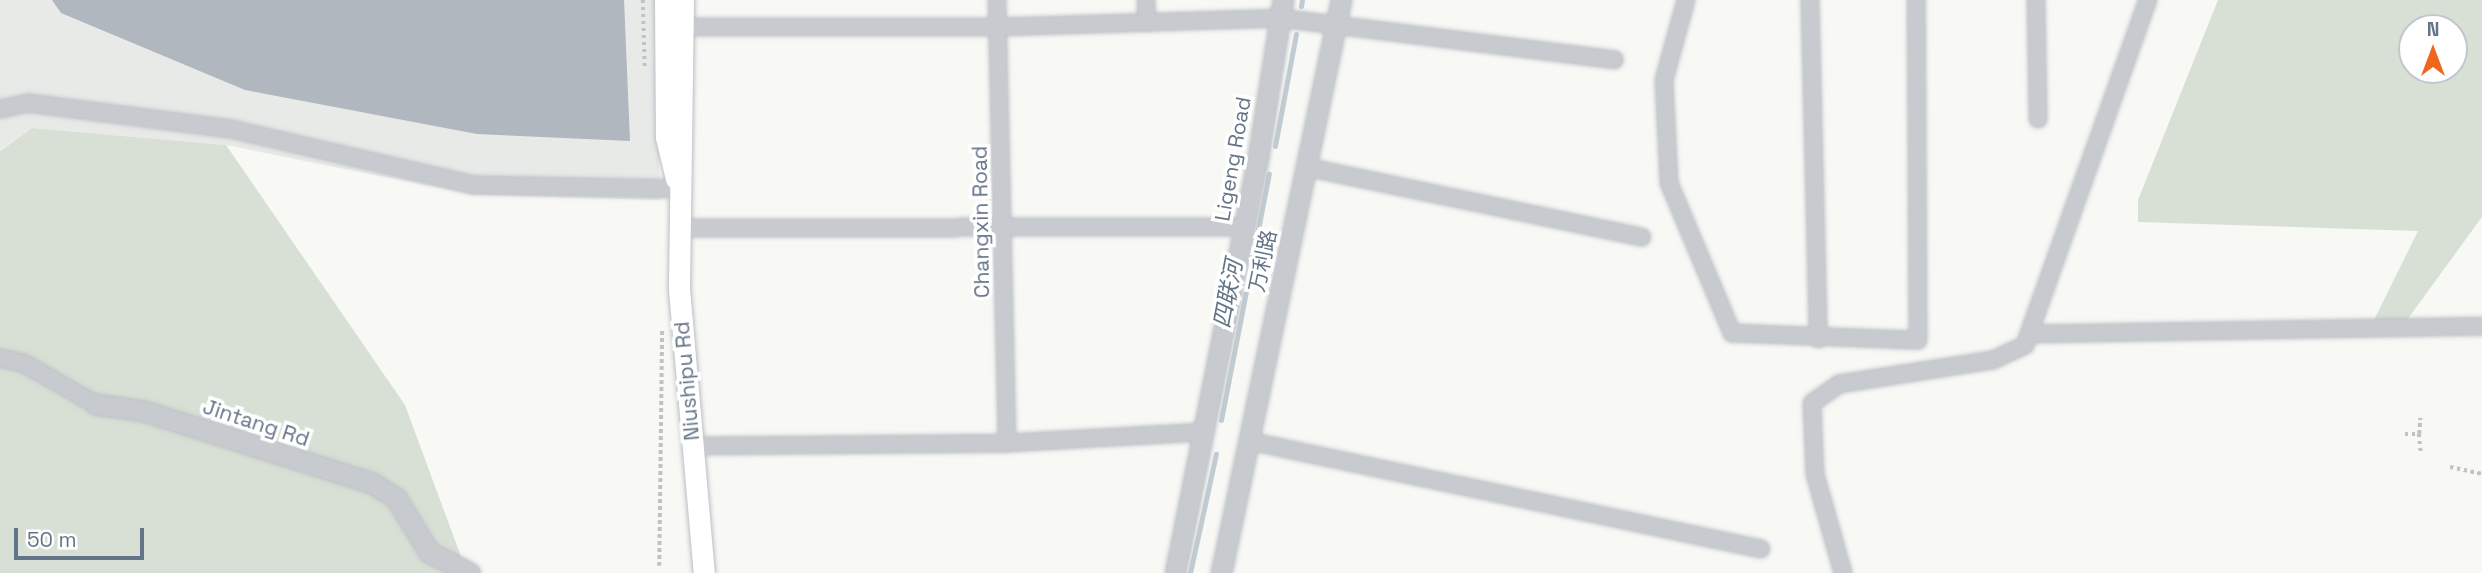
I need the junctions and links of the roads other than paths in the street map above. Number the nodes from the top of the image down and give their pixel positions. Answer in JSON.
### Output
{"nodes":[{"id":1,"x":665,"y":0,"type":"edge"},
{"id":2,"x":683,"y":0,"type":"edge"},
{"id":3,"x":997,"y":0,"type":"edge"},
{"id":4,"x":1146,"y":0,"type":"edge"},
{"id":5,"x":1341,"y":0,"type":"edge"},
{"id":6,"x":1686,"y":0,"type":"edge"},
{"id":7,"x":1810,"y":0,"type":"edge"},
{"id":8,"x":1916,"y":0,"type":"edge"},
{"id":9,"x":2036,"y":0,"type":"edge"},
{"id":10,"x":2148,"y":0,"type":"edge"},
{"id":11,"x":1281,"y":9,"type":"edge"},
{"id":12,"x":1147,"y":23,"type":"junction"},
{"id":13,"x":1336,"y":25,"type":"junction"},
{"id":14,"x":674,"y":27,"type":"junction"},
{"id":15,"x":998,"y":27,"type":"junction"},
{"id":16,"x":1614,"y":60,"type":"dead end"},
{"id":17,"x":0,"y":109,"type":"edge"},
{"id":18,"x":2039,"y":119,"type":"dead end"},
{"id":19,"x":1306,"y":167,"type":"junction"},
{"id":20,"x":679,"y":189,"type":"junction"},
{"id":21,"x":1245,"y":227,"type":"junction"},
{"id":22,"x":679,"y":228,"type":"junction"},
{"id":23,"x":1002,"y":228,"type":"junction"},
{"id":24,"x":1642,"y":237,"type":"dead end"},
{"id":25,"x":2482,"y":327,"type":"edge"},
{"id":26,"x":2032,"y":334,"type":"junction"},
{"id":27,"x":1818,"y":339,"type":"junction"},
{"id":28,"x":0,"y":358,"type":"edge"},
{"id":29,"x":95,"y":404,"type":"joint"},
{"id":30,"x":1205,"y":432,"type":"junction"},
{"id":31,"x":1249,"y":441,"type":"junction"},
{"id":32,"x":1007,"y":443,"type":"junction"},
{"id":33,"x":692,"y":446,"type":"junction"},
{"id":34,"x":1761,"y":549,"type":"dead end"},
{"id":35,"x":470,"y":573,"type":"edge"},
{"id":36,"x":704,"y":573,"type":"edge"},
{"id":37,"x":1175,"y":573,"type":"edge"},
{"id":38,"x":1221,"y":573,"type":"edge"},
{"id":39,"x":1843,"y":573,"type":"edge"}],
"edges":[{"from":1,"to":14,"type":"main road","name":"Niushipu Rd"},
{"from":2,"to":14,"type":"main road","name":"Niushipu Rd"},
{"from":3,"to":15,"type":"street","name":"Changxin Road"},
{"from":4,"to":12,"type":"street"},
{"from":5,"to":13,"type":"street","name":"万利路"},
{"from":6,"to":27,"type":"street"},
{"from":7,"to":27,"type":"street"},
{"from":8,"to":27,"type":"street"},
{"from":9,"to":18,"type":"street"},
{"from":10,"to":26,"type":"street"},
{"from":11,"to":12,"type":"street"},
{"from":11,"to":13,"type":"street"},
{"from":11,"to":21,"type":"street","name":"Ligeng Road"},
{"from":12,"to":15,"type":"street"},
{"from":13,"to":16,"type":"street"},
{"from":13,"to":19,"type":"street","name":"万利路"},
{"from":14,"to":15,"type":"street"},
{"from":14,"to":20,"type":"main road","name":"Niushipu Rd"},
{"from":15,"to":23,"type":"street","name":"Changxin Road"},
{"from":17,"to":20,"type":"street"},
{"from":19,"to":24,"type":"street"},
{"from":19,"to":31,"type":"street","name":"万利路"},
{"from":20,"to":22,"type":"main road","name":"Niushipu Rd"},
{"from":21,"to":23,"type":"street"},
{"from":21,"to":30,"type":"street","name":"Ligeng Road"},
{"from":22,"to":23,"type":"street"},
{"from":22,"to":33,"type":"main road","name":"Niushipu Rd"},
{"from":23,"to":32,"type":"street","name":"Changxin Road"},
{"from":25,"to":26,"type":"street"},
{"from":26,"to":39,"type":"street"},
{"from":28,"to":29,"type":"street","name":"Jintang Rd"},
{"from":29,"to":35,"type":"street","name":"Jintang Rd"},
{"from":30,"to":32,"type":"street"},
{"from":30,"to":37,"type":"street","name":"Ligeng Road"},
{"from":31,"to":34,"type":"street"},
{"from":31,"to":38,"type":"street","name":"万利路"},
{"from":32,"to":33,"type":"street"},
{"from":33,"to":36,"type":"main road","name":"Niushipu Rd"}]}
